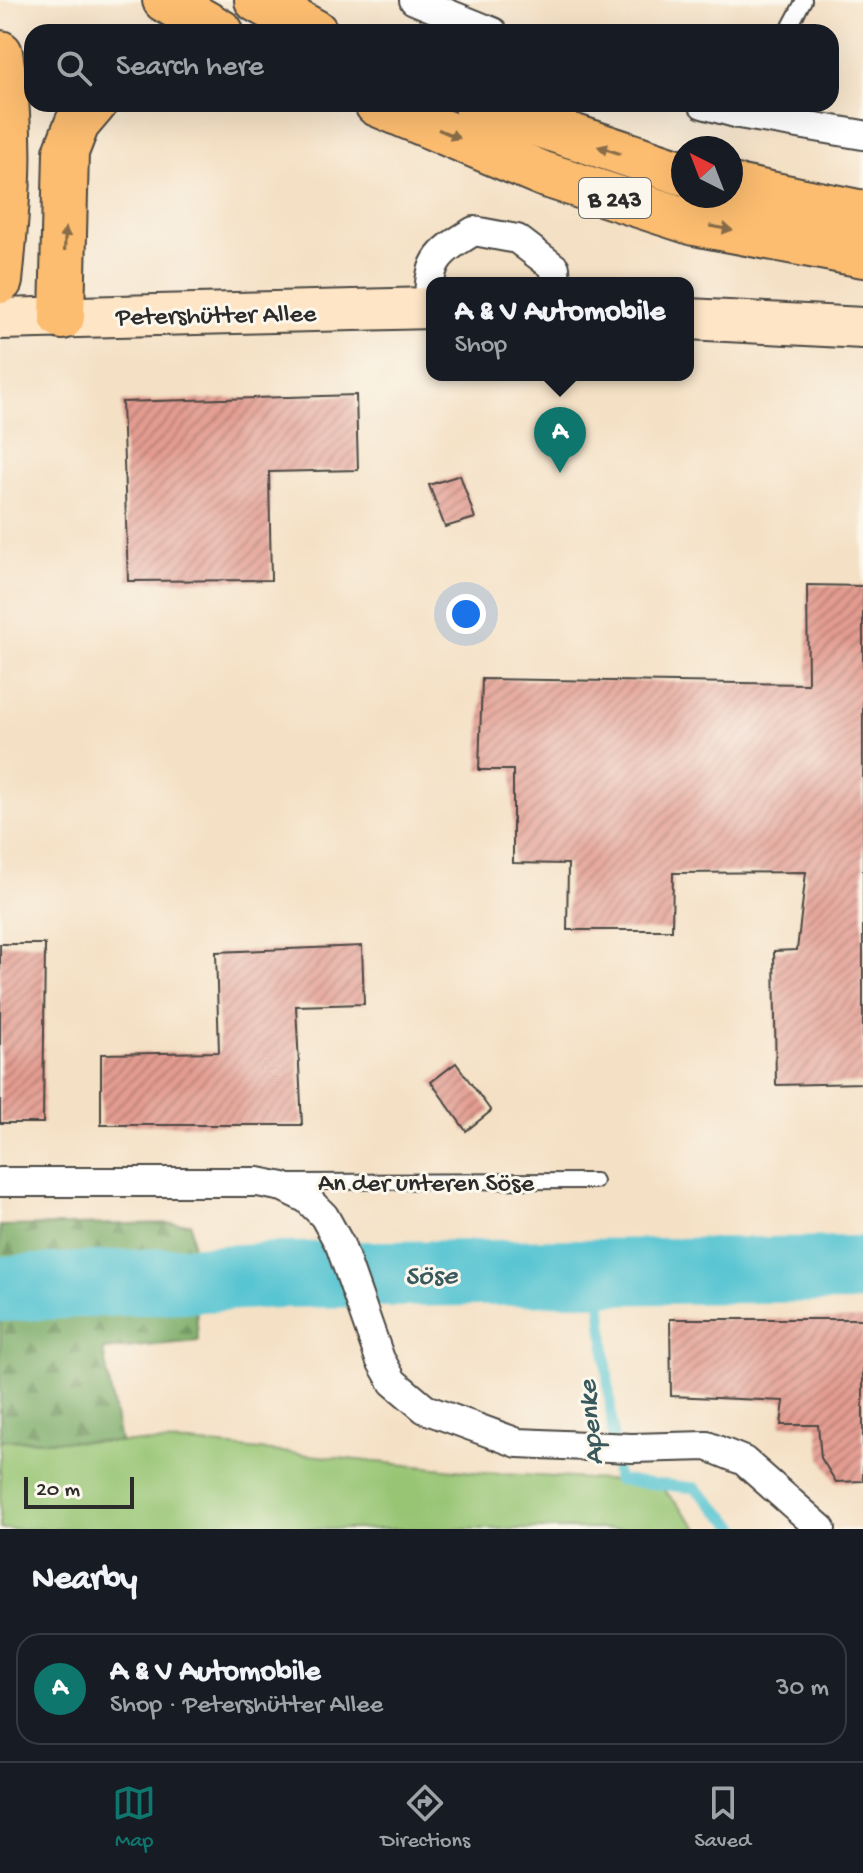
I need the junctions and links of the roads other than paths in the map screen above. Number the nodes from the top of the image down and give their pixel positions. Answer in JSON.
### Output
{"nodes":[{"id":1,"x":165,"y":0,"type":"edge"},
{"id":2,"x":257,"y":0,"type":"edge"},
{"id":3,"x":414,"y":0,"type":"edge"},
{"id":4,"x":804,"y":0,"type":"edge"},
{"id":5,"x":207,"y":24,"type":"edge"},
{"id":6,"x":300,"y":24,"type":"edge"},
{"id":7,"x":473,"y":24,"type":"edge"},
{"id":8,"x":791,"y":24,"type":"edge"},
{"id":9,"x":0,"y":53,"type":"edge"},
{"id":10,"x":87,"y":112,"type":"edge"},
{"id":11,"x":396,"y":112,"type":"edge"},
{"id":12,"x":500,"y":112,"type":"edge"},
{"id":13,"x":732,"y":112,"type":"edge"},
{"id":14,"x":863,"y":135,"type":"edge"},
{"id":15,"x":671,"y":169,"type":"edge"},
{"id":16,"x":743,"y":188,"type":"edge"},
{"id":17,"x":863,"y":213,"type":"edge"},
{"id":18,"x":863,"y":255,"type":"edge"},
{"id":19,"x":429,"y":277,"type":"edge"},
{"id":20,"x":556,"y":277,"type":"edge"},
{"id":21,"x":0,"y":281,"type":"edge"},
{"id":22,"x":426,"y":308,"type":"edge"},
{"id":23,"x":62,"y":317,"type":"junction"},
{"id":24,"x":0,"y":319,"type":"edge"},
{"id":25,"x":694,"y":319,"type":"edge"},
{"id":26,"x":863,"y":328,"type":"edge"},
{"id":27,"x":595,"y":1181,"type":"dead end"},
{"id":28,"x":0,"y":1182,"type":"edge"},
{"id":29,"x":258,"y":1182,"type":"junction"},
{"id":30,"x":821,"y":1529,"type":"edge"}],
"edges":[{"from":1,"to":5,"type":"highway"},
{"from":2,"to":6,"type":"highway"},
{"from":3,"to":7,"type":"street"},
{"from":4,"to":8,"type":"lane"},
{"from":9,"to":21,"type":"highway"},
{"from":23,"to":10,"type":"highway","one_way":true},
{"from":11,"to":18,"type":"highway","number":"B 243","one_way":true},
{"from":15,"to":12,"type":"highway","number":"B 243","one_way":true},
{"from":13,"to":14,"type":"street"},
{"from":16,"to":17,"type":"highway"},
{"from":19,"to":20,"type":"street"},
{"from":22,"to":23,"type":"main road","name":"Petershütter Allee"},
{"from":23,"to":24,"type":"main road","name":"Petershütter Allee"},
{"from":25,"to":26,"type":"main road"},
{"from":27,"to":29,"type":"lane","name":"An der unteren Söse"},
{"from":28,"to":29,"type":"street","name":"An der unteren Söse"},
{"from":29,"to":30,"type":"street","name":"An der unteren Söse"}]}
